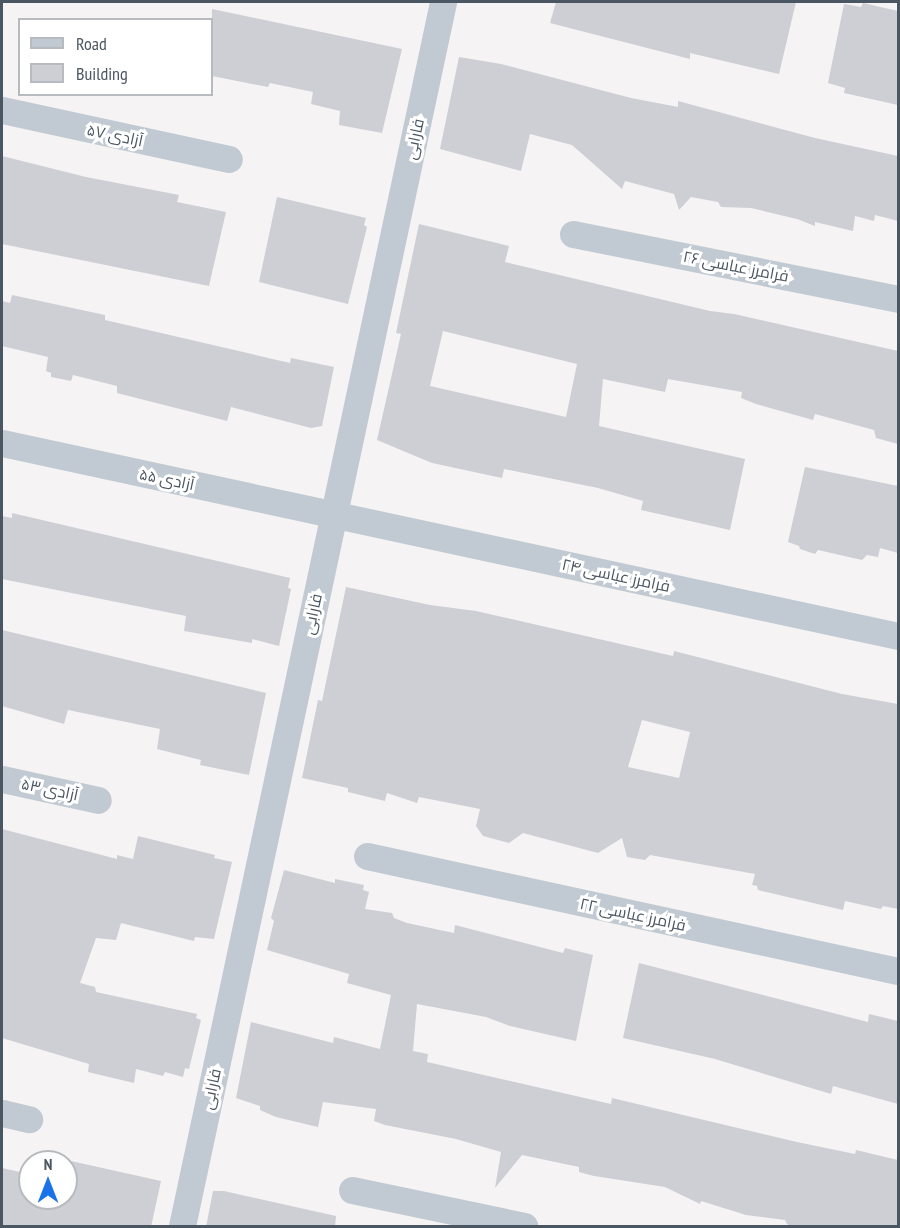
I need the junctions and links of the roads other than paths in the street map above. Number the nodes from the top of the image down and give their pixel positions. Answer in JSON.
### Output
{"nodes":[{"id":1,"x":442,"y":2,"type":"edge"},
{"id":2,"x":2,"y":110,"type":"edge"},
{"id":3,"x":229,"y":159,"type":"dead end"},
{"id":4,"x":573,"y":234,"type":"dead end"},
{"id":5,"x":898,"y":299,"type":"edge"},
{"id":6,"x":2,"y":443,"type":"edge"},
{"id":7,"x":333,"y":514,"type":"junction"},
{"id":8,"x":898,"y":636,"type":"edge"},
{"id":9,"x":2,"y":779,"type":"edge"},
{"id":10,"x":98,"y":800,"type":"dead end"},
{"id":11,"x":366,"y":856,"type":"dead end"},
{"id":12,"x":898,"y":971,"type":"edge"},
{"id":13,"x":2,"y":1113,"type":"edge"},
{"id":14,"x":29,"y":1119,"type":"dead end"},
{"id":15,"x":352,"y":1190,"type":"dead end"},
{"id":16,"x":182,"y":1227,"type":"edge"},
{"id":17,"x":524,"y":1227,"type":"edge"}],
"edges":[{"from":1,"to":7,"type":"street","name":"فارابی"},
{"from":2,"to":3,"type":"street","name":"آزادی ۵۷"},
{"from":4,"to":5,"type":"street","name":"فرامرز عباسی ۲۶"},
{"from":6,"to":7,"type":"street","name":"آزادی ۵۵"},
{"from":7,"to":8,"type":"street","name":"فرامرز عباسی ۲۴"},
{"from":7,"to":16,"type":"street","name":"فارابی"},
{"from":9,"to":10,"type":"street","name":"۵۳ آزادی"},
{"from":11,"to":12,"type":"street","name":"فرامرز عباسی ۲۲"},
{"from":13,"to":14,"type":"street"},
{"from":15,"to":17,"type":"street"}]}
